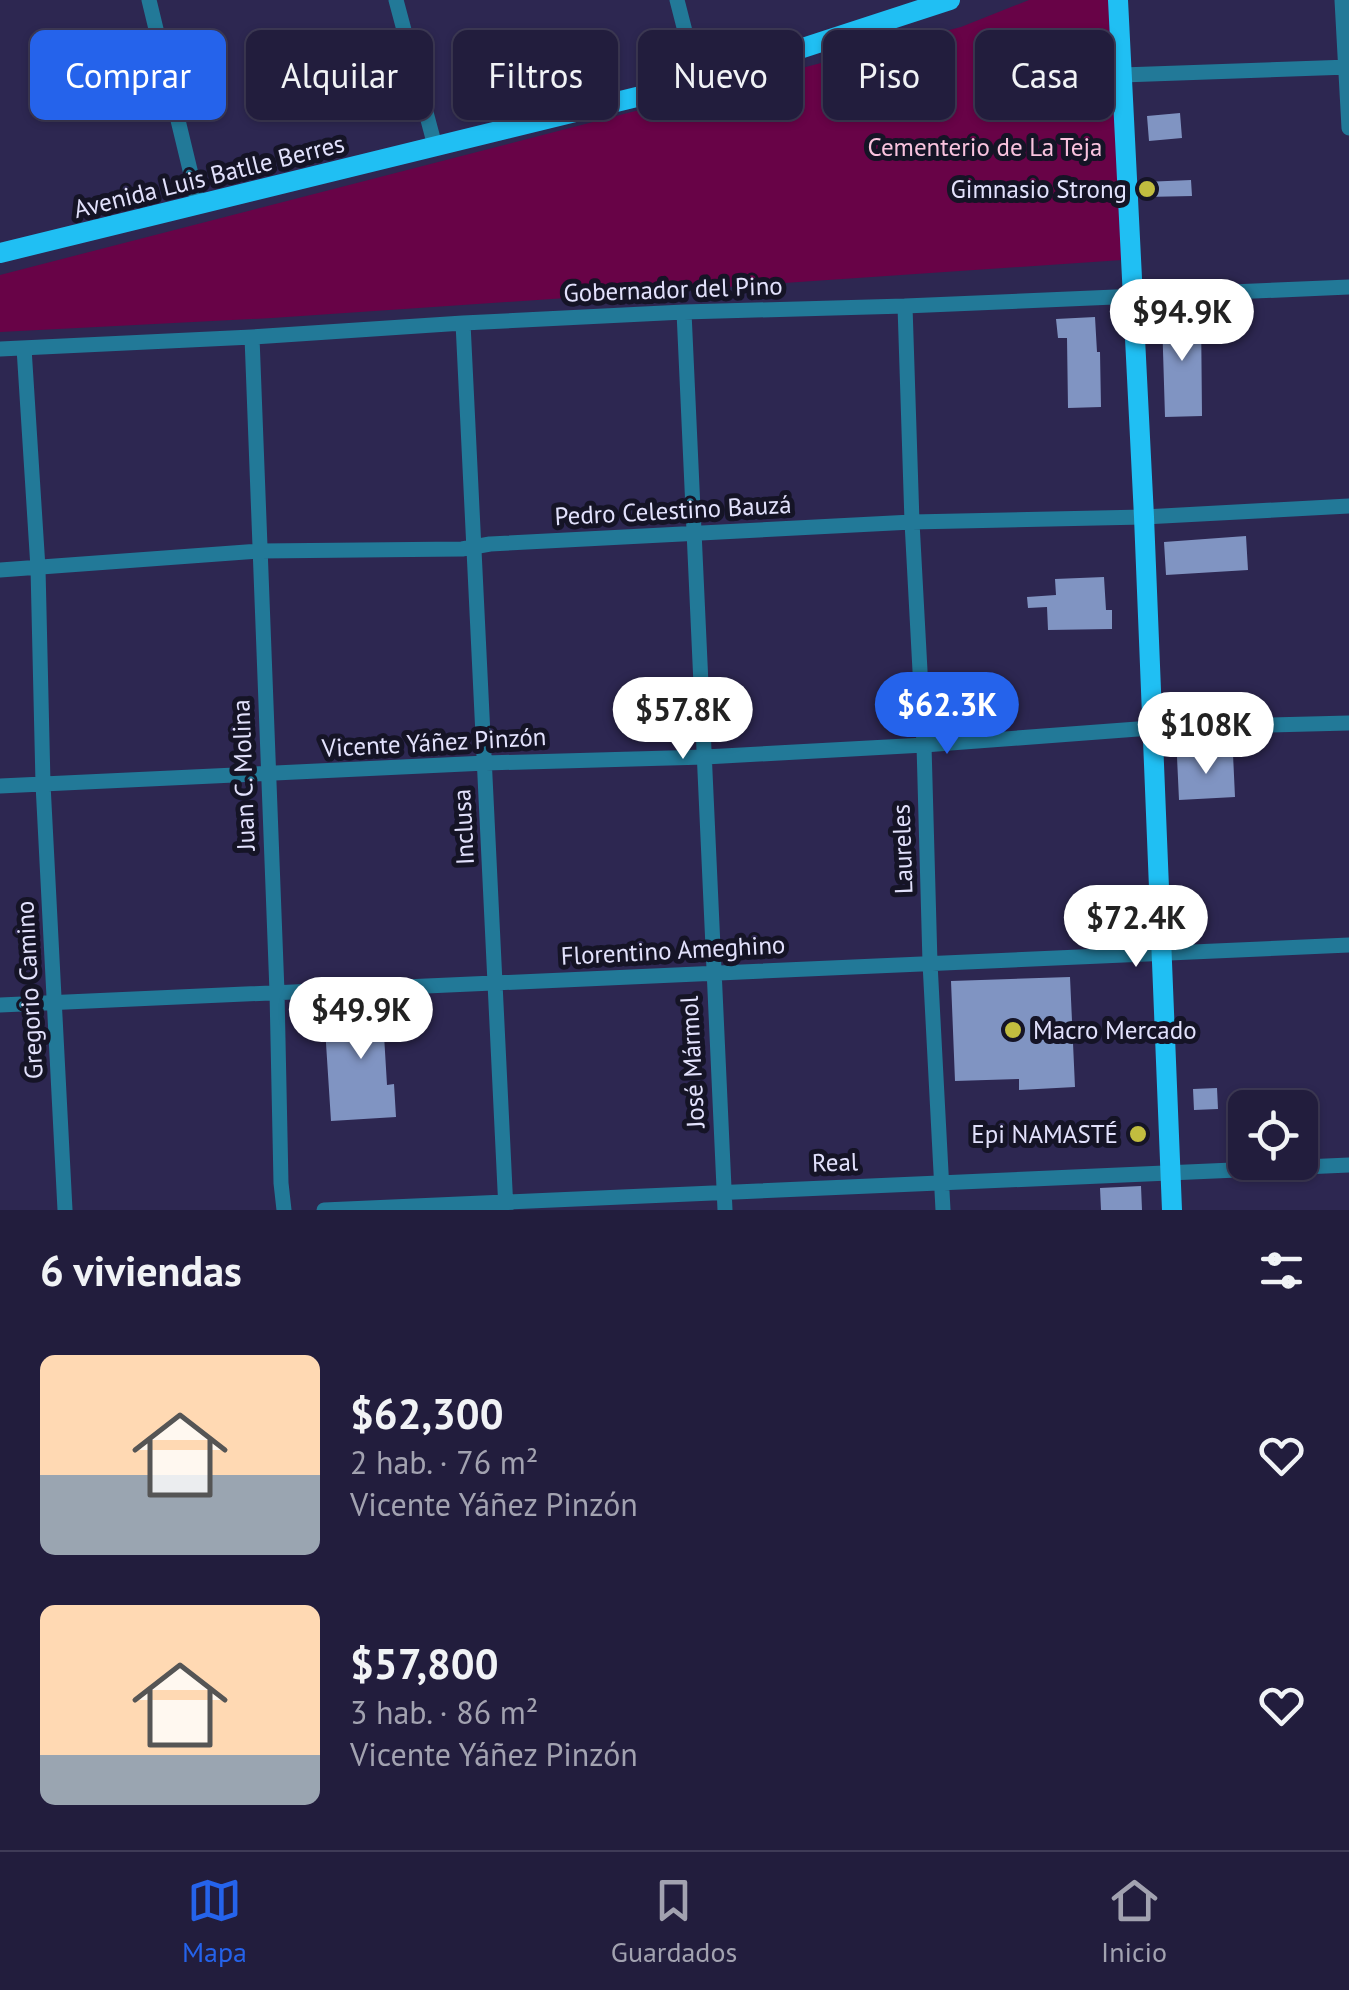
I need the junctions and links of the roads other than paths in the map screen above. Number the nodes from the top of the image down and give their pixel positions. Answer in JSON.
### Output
{"nodes":[{"id":1,"x":149,"y":0,"type":"edge"},
{"id":2,"x":396,"y":0,"type":"edge"},
{"id":3,"x":677,"y":0,"type":"edge"},
{"id":4,"x":950,"y":0,"type":"edge"},
{"id":5,"x":1118,"y":0,"type":"edge"},
{"id":6,"x":1342,"y":0,"type":"edge"},
{"id":7,"x":926,"y":4,"type":"edge"},
{"id":8,"x":685,"y":30,"type":"edge"},
{"id":9,"x":803,"y":46,"type":"edge"},
{"id":10,"x":1348,"y":67,"type":"edge"},
{"id":11,"x":1122,"y":75,"type":"junction"},
{"id":12,"x":638,"y":97,"type":"edge"},
{"id":13,"x":1349,"y":128,"type":"edge"},
{"id":14,"x":435,"y":146,"type":"junction"},
{"id":15,"x":198,"y":203,"type":"junction"},
{"id":16,"x":0,"y":253,"type":"edge"},
{"id":17,"x":1349,"y":287,"type":"edge"},
{"id":18,"x":1133,"y":296,"type":"junction"},
{"id":19,"x":905,"y":306,"type":"junction"},
{"id":20,"x":684,"y":312,"type":"junction"},
{"id":21,"x":463,"y":323,"type":"junction"},
{"id":22,"x":252,"y":337,"type":"junction"},
{"id":23,"x":24,"y":348,"type":"junction"},
{"id":24,"x":0,"y":349,"type":"edge"},
{"id":25,"x":1349,"y":506,"type":"edge"},
{"id":26,"x":1144,"y":517,"type":"junction"},
{"id":27,"x":912,"y":522,"type":"junction"},
{"id":28,"x":694,"y":535,"type":"junction"},
{"id":29,"x":474,"y":547,"type":"junction"},
{"id":30,"x":260,"y":552,"type":"junction"},
{"id":31,"x":38,"y":568,"type":"junction"},
{"id":32,"x":0,"y":570,"type":"edge"},
{"id":33,"x":1349,"y":724,"type":"edge"},
{"id":34,"x":1152,"y":728,"type":"junction"},
{"id":35,"x":924,"y":745,"type":"junction"},
{"id":36,"x":706,"y":757,"type":"junction"},
{"id":37,"x":486,"y":762,"type":"junction"},
{"id":38,"x":268,"y":774,"type":"junction"},
{"id":39,"x":42,"y":784,"type":"junction"},
{"id":40,"x":0,"y":786,"type":"edge"},
{"id":41,"x":1349,"y":946,"type":"edge"},
{"id":42,"x":1160,"y":954,"type":"junction"},
{"id":43,"x":930,"y":963,"type":"junction"},
{"id":44,"x":713,"y":974,"type":"junction"},
{"id":45,"x":496,"y":984,"type":"junction"},
{"id":46,"x":277,"y":992,"type":"junction"},
{"id":47,"x":54,"y":1003,"type":"junction"},
{"id":48,"x":0,"y":1005,"type":"edge"},
{"id":49,"x":1349,"y":1165,"type":"edge"},
{"id":50,"x":1170,"y":1173,"type":"junction"},
{"id":51,"x":942,"y":1182,"type":"junction"},
{"id":52,"x":724,"y":1192,"type":"junction"},
{"id":53,"x":506,"y":1206,"type":"edge"},
{"id":54,"x":65,"y":1210,"type":"edge"},
{"id":55,"x":284,"y":1210,"type":"edge"},
{"id":56,"x":324,"y":1210,"type":"edge"},
{"id":57,"x":725,"y":1210,"type":"edge"},
{"id":58,"x":943,"y":1210,"type":"edge"},
{"id":59,"x":1172,"y":1210,"type":"edge"}],
"edges":[{"from":1,"to":15,"type":"street"},
{"from":2,"to":14,"type":"street"},
{"from":3,"to":8,"type":"street"},
{"from":4,"to":7,"type":"main road","name":"Avenida Luis Batlle Berres"},
{"from":5,"to":11,"type":"main road"},
{"from":6,"to":10,"type":"street"},
{"from":7,"to":9,"type":"main road","name":"Avenida Luis Batlle Berres"},
{"from":10,"to":11,"type":"street"},
{"from":10,"to":13,"type":"street"},
{"from":11,"to":18,"type":"main road"},
{"from":12,"to":14,"type":"main road","name":"Avenida Luis Batlle Berres"},
{"from":14,"to":15,"type":"main road","name":"Avenida Luis Batlle Berres"},
{"from":15,"to":16,"type":"main road","name":"Avenida Luis Batlle Berres"},
{"from":17,"to":18,"type":"street","name":"Gobernador del Pino"},
{"from":18,"to":19,"type":"street","name":"Gobernador del Pino"},
{"from":18,"to":26,"type":"main road"},
{"from":19,"to":20,"type":"street","name":"Gobernador del Pino"},
{"from":19,"to":27,"type":"street","name":"Laureles"},
{"from":20,"to":21,"type":"street","name":"Gobernador del Pino"},
{"from":20,"to":28,"type":"street","name":"José Mármol"},
{"from":21,"to":22,"type":"street","name":"Gobernador del Pino"},
{"from":21,"to":29,"type":"street","name":"Inclusa"},
{"from":22,"to":23,"type":"street","name":"Gobernador del Pino"},
{"from":22,"to":30,"type":"street","name":"Juan C. Molina"},
{"from":23,"to":24,"type":"street","name":"Gobernador del Pino"},
{"from":23,"to":31,"type":"street","name":"Gregorio Camino"},
{"from":25,"to":26,"type":"street","name":"Pedro Celestino Bauzá"},
{"from":26,"to":27,"type":"street","name":"Pedro Celestino Bauzá"},
{"from":26,"to":34,"type":"main road"},
{"from":27,"to":28,"type":"street","name":"Pedro Celestino Bauzá"},
{"from":27,"to":35,"type":"street","name":"Laureles"},
{"from":28,"to":29,"type":"street","name":"Pedro Celestino Bauzá"},
{"from":28,"to":36,"type":"street","name":"José Mármol"},
{"from":29,"to":30,"type":"street","name":"Pedro Celestino Bauzá"},
{"from":29,"to":37,"type":"street","name":"Inclusa"},
{"from":30,"to":31,"type":"street","name":"Pedro Celestino Bauzá"},
{"from":30,"to":38,"type":"street","name":"Juan C. Molina"},
{"from":31,"to":32,"type":"street","name":"Pedro Celestino Bauzá"},
{"from":31,"to":39,"type":"street","name":"Gregorio Camino"},
{"from":33,"to":34,"type":"street","name":"Vicente Yáñez Pinzón"},
{"from":34,"to":35,"type":"street","name":"Vicente Yáñez Pinzón"},
{"from":34,"to":42,"type":"main road"},
{"from":35,"to":36,"type":"street","name":"Vicente Yáñez Pinzón"},
{"from":35,"to":43,"type":"street","name":"Laureles"},
{"from":36,"to":37,"type":"street","name":"Vicente Yáñez Pinzón"},
{"from":36,"to":44,"type":"street","name":"José Mármol"},
{"from":37,"to":38,"type":"street","name":"Vicente Yáñez Pinzón"},
{"from":37,"to":45,"type":"street","name":"Inclusa"},
{"from":38,"to":39,"type":"street","name":"Vicente Yáñez Pinzón"},
{"from":38,"to":46,"type":"street","name":"Juan C. Molina"},
{"from":39,"to":40,"type":"street","name":"Vicente Yáñez Pinzón"},
{"from":39,"to":47,"type":"street","name":"Gregorio Camino"},
{"from":41,"to":42,"type":"street","name":"Florentino Ameghino"},
{"from":42,"to":43,"type":"street","name":"Florentino Ameghino"},
{"from":42,"to":50,"type":"main road"},
{"from":43,"to":44,"type":"street","name":"Florentino Ameghino"},
{"from":43,"to":51,"type":"street","name":"Laureles"},
{"from":44,"to":45,"type":"street","name":"Florentino Ameghino"},
{"from":44,"to":52,"type":"street","name":"José Mármol"},
{"from":45,"to":46,"type":"street","name":"Florentino Ameghino"},
{"from":45,"to":53,"type":"street","name":"Inclusa"},
{"from":46,"to":47,"type":"street","name":"Florentino Ameghino"},
{"from":46,"to":55,"type":"street","name":"Juan C. Molina"},
{"from":47,"to":48,"type":"street","name":"Florentino Ameghino"},
{"from":47,"to":54,"type":"street","name":"Gregorio Camino"},
{"from":49,"to":50,"type":"street","name":"Real"},
{"from":50,"to":51,"type":"street","name":"Real"},
{"from":50,"to":59,"type":"main road"},
{"from":51,"to":52,"type":"street","name":"Real"},
{"from":51,"to":58,"type":"street","name":"Laureles"},
{"from":52,"to":53,"type":"street","name":"Real"},
{"from":52,"to":57,"type":"street","name":"José Mármol"},
{"from":53,"to":56,"type":"street","name":"Real"}]}
